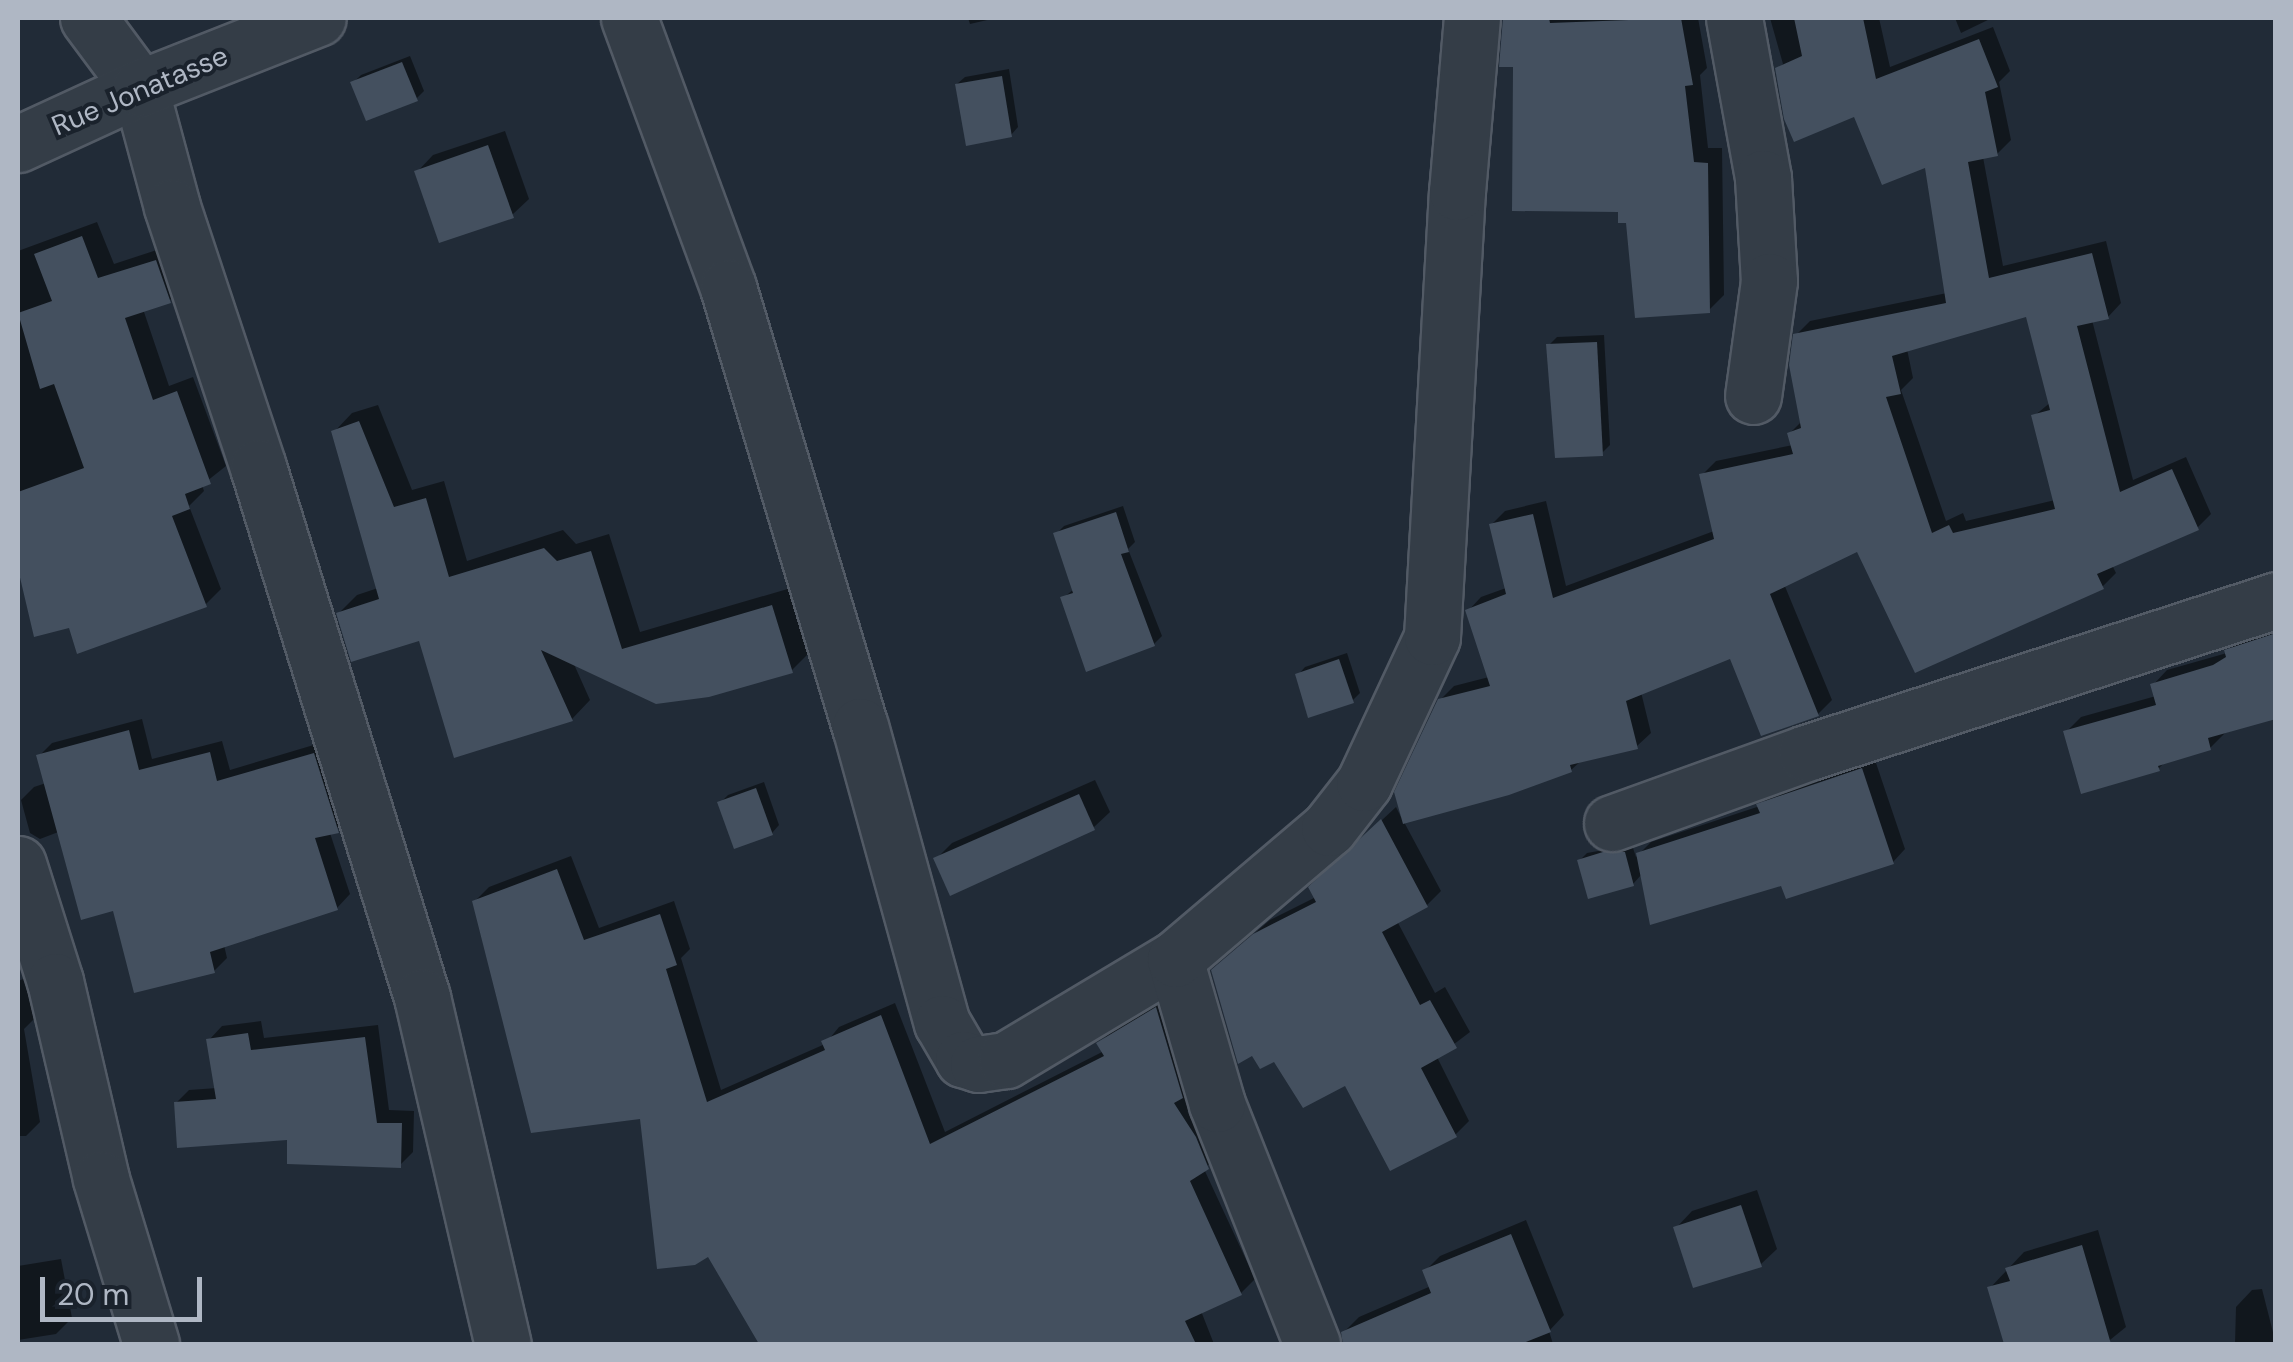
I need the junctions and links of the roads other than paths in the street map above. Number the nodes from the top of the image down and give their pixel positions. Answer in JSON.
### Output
{"nodes":[{"id":1,"x":88,"y":18,"type":"edge"},
{"id":2,"x":318,"y":18,"type":"edge"},
{"id":3,"x":629,"y":18,"type":"edge"},
{"id":4,"x":1472,"y":18,"type":"edge"},
{"id":5,"x":1734,"y":18,"type":"edge"},
{"id":6,"x":140,"y":88,"type":"junction"},
{"id":7,"x":18,"y":144,"type":"edge"},
{"id":8,"x":1753,"y":396,"type":"dead end"},
{"id":9,"x":2276,"y":600,"type":"edge"},
{"id":10,"x":1612,"y":824,"type":"dead end"},
{"id":11,"x":18,"y":864,"type":"edge"},
{"id":12,"x":1175,"y":960,"type":"junction"},
{"id":13,"x":151,"y":1344,"type":"edge"},
{"id":14,"x":503,"y":1344,"type":"edge"},
{"id":15,"x":1312,"y":1344,"type":"edge"}],
"edges":[{"from":1,"to":6,"type":"street"},
{"from":2,"to":6,"type":"street","name":"Rue Jonatasse"},
{"from":3,"to":12,"type":"street"},
{"from":4,"to":12,"type":"street"},
{"from":5,"to":8,"type":"street"},
{"from":6,"to":7,"type":"street","name":"Rue Jonatasse"},
{"from":6,"to":14,"type":"street"},
{"from":9,"to":10,"type":"street"},
{"from":11,"to":13,"type":"street"},
{"from":12,"to":15,"type":"street"}]}
